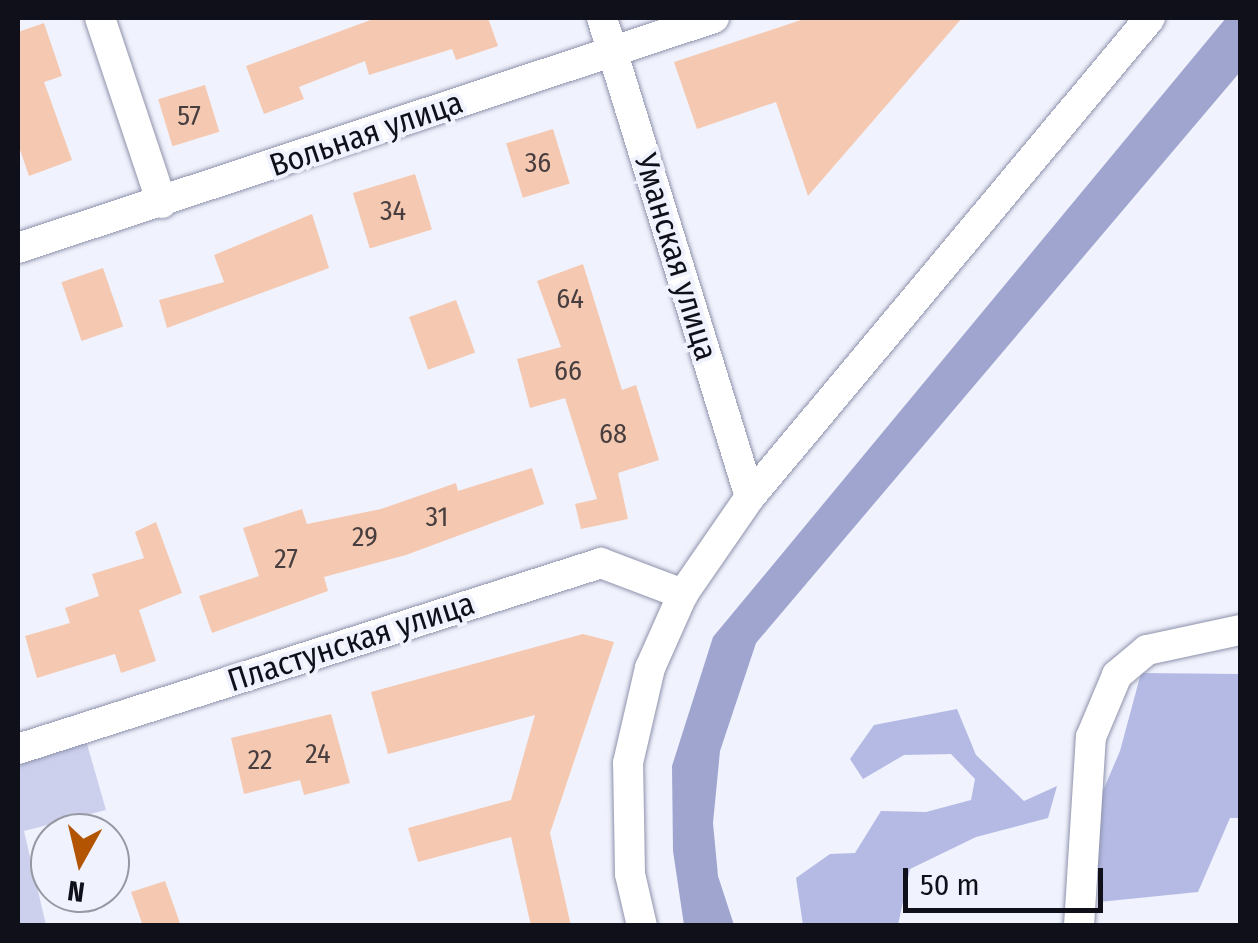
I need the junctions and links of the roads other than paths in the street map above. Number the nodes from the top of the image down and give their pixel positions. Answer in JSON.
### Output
{"nodes":[{"id":1,"x":100,"y":18,"type":"edge"},
{"id":2,"x":602,"y":18,"type":"edge"},
{"id":3,"x":714,"y":18,"type":"edge"},
{"id":4,"x":1150,"y":18,"type":"edge"},
{"id":5,"x":613,"y":50,"type":"junction"},
{"id":6,"x":162,"y":204,"type":"junction"},
{"id":7,"x":18,"y":248,"type":"edge"},
{"id":8,"x":750,"y":497,"type":"junction"},
{"id":9,"x":683,"y":594,"type":"junction"},
{"id":10,"x":1240,"y":630,"type":"edge"},
{"id":11,"x":18,"y":749,"type":"edge"},
{"id":12,"x":642,"y":926,"type":"edge"},
{"id":13,"x":1079,"y":926,"type":"edge"}],
"edges":[{"from":1,"to":6,"type":"street"},
{"from":2,"to":5,"type":"street","name":"Уманская улица"},
{"from":3,"to":5,"type":"street","name":"Вольная улица"},
{"from":4,"to":8,"type":"street"},
{"from":5,"to":6,"type":"street","name":"Вольная улица"},
{"from":5,"to":8,"type":"street","name":"Уманская улица"},
{"from":6,"to":7,"type":"street","name":"Вольная улица"},
{"from":8,"to":9,"type":"street"},
{"from":9,"to":11,"type":"street","name":"Пластунская улица"},
{"from":9,"to":12,"type":"street"},
{"from":10,"to":13,"type":"street"}]}
